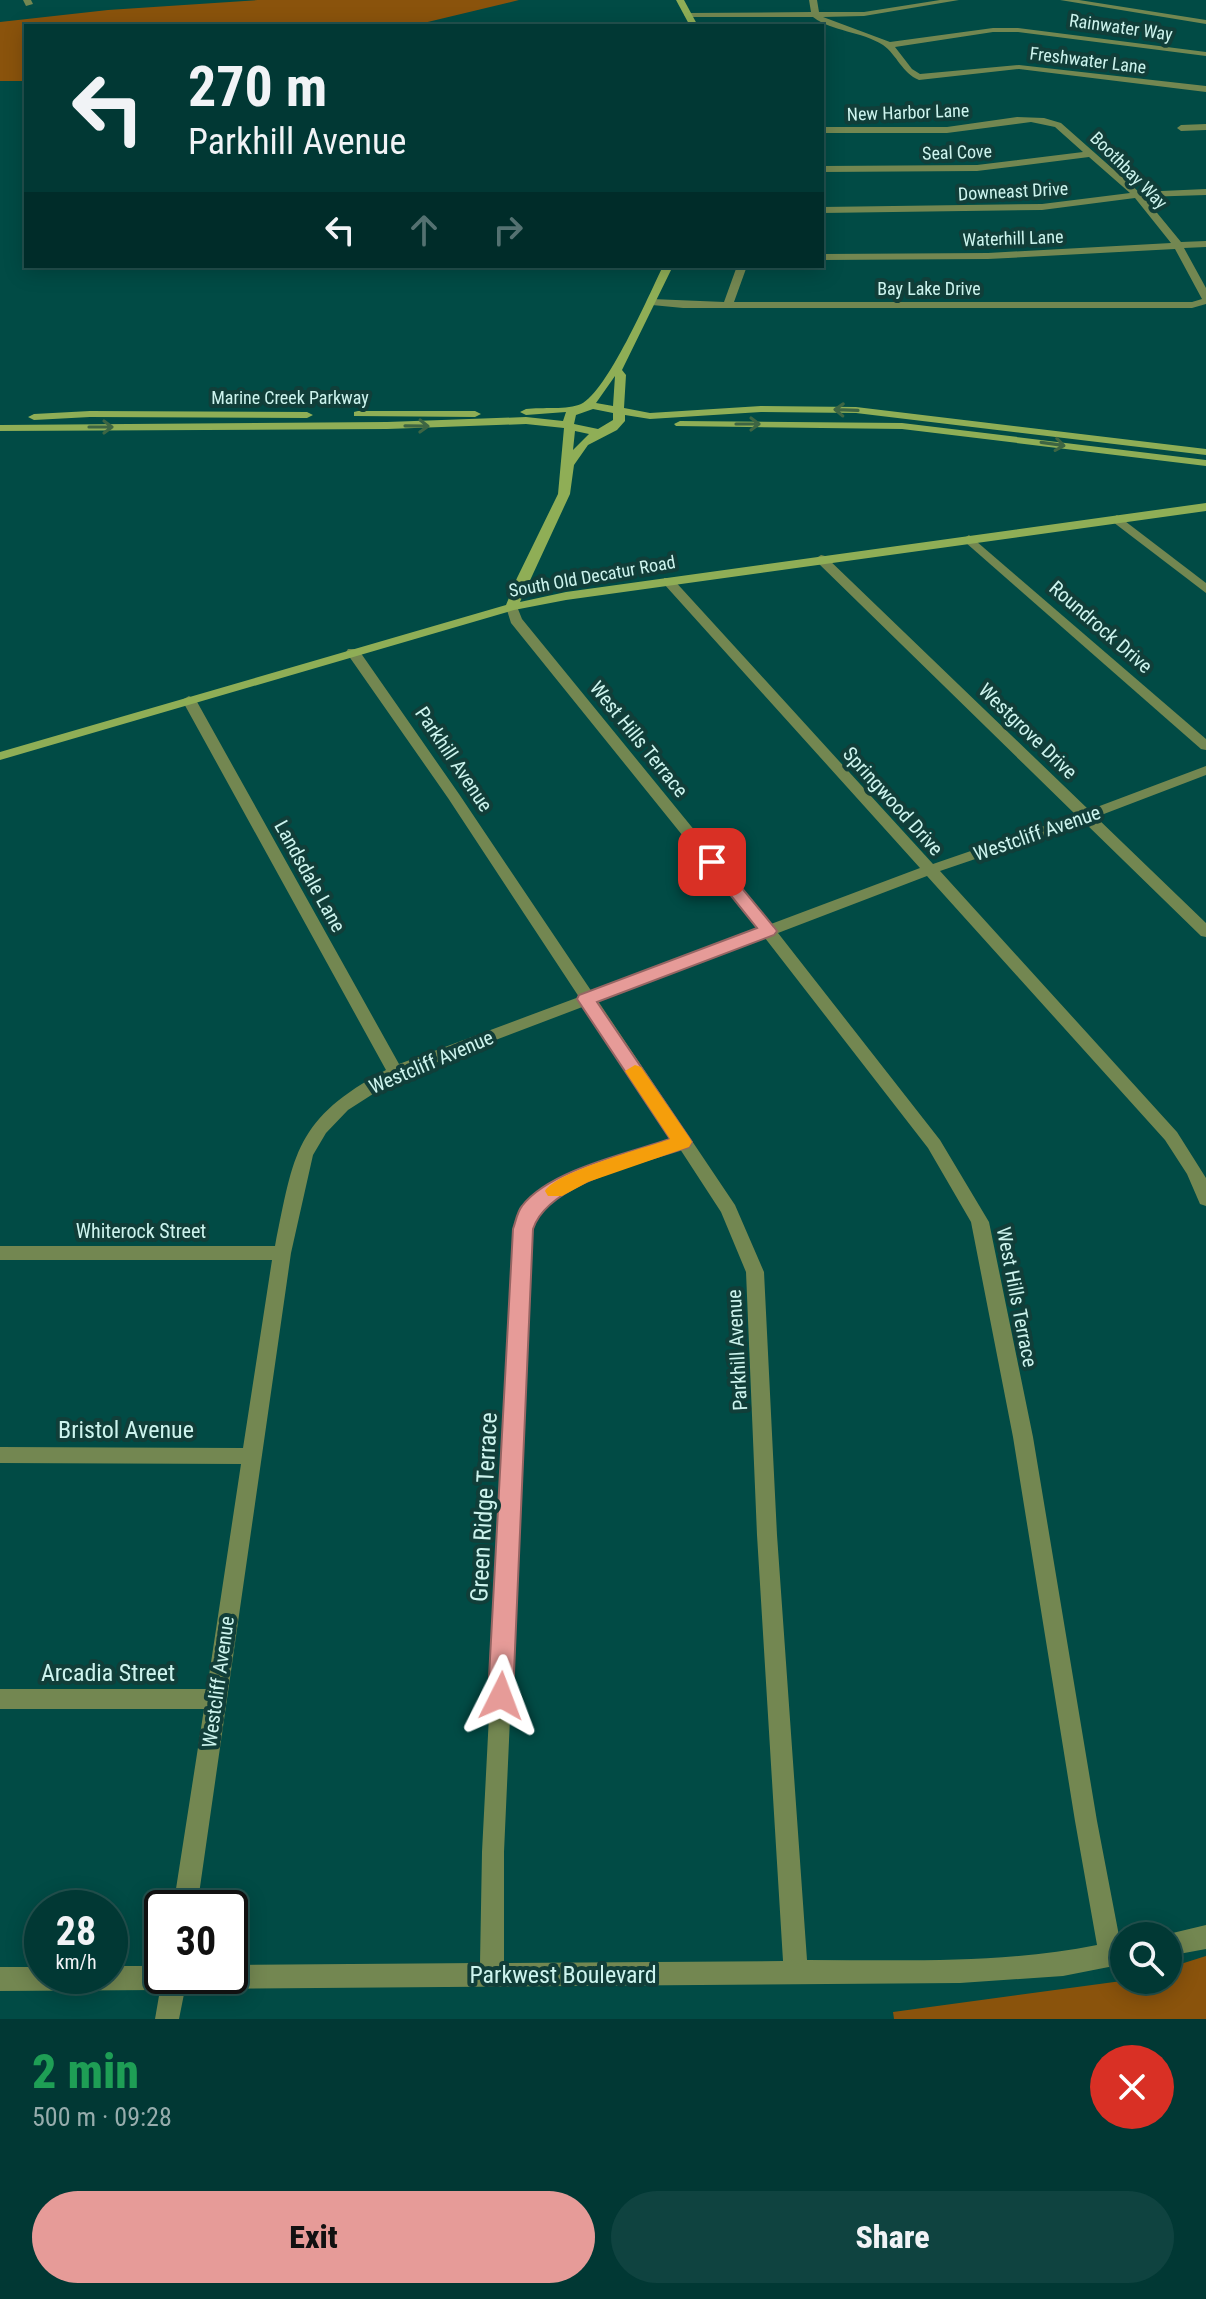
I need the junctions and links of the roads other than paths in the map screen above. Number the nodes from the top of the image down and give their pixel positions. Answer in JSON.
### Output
{"nodes":[{"id":1,"x":680,"y":0,"type":"edge"},
{"id":2,"x":813,"y":0,"type":"edge"},
{"id":3,"x":955,"y":0,"type":"edge"},
{"id":4,"x":1064,"y":0,"type":"edge"},
{"id":5,"x":688,"y":15,"type":"junction"},
{"id":6,"x":816,"y":16,"type":"junction"},
{"id":7,"x":1206,"y":22,"type":"edge"},
{"id":8,"x":693,"y":24,"type":"edge"},
{"id":9,"x":889,"y":45,"type":"junction"},
{"id":10,"x":1206,"y":54,"type":"edge"},
{"id":11,"x":1206,"y":89,"type":"edge"},
{"id":12,"x":1043,"y":120,"type":"joint"},
{"id":13,"x":1206,"y":127,"type":"edge"},
{"id":14,"x":1181,"y":128,"type":"dead end"},
{"id":15,"x":824,"y":130,"type":"edge"},
{"id":16,"x":1092,"y":154,"type":"junction"},
{"id":17,"x":824,"y":169,"type":"edge"},
{"id":18,"x":1206,"y":192,"type":"edge"},
{"id":19,"x":1138,"y":196,"type":"junction"},
{"id":20,"x":824,"y":210,"type":"edge"},
{"id":21,"x":1177,"y":244,"type":"junction"},
{"id":22,"x":1206,"y":244,"type":"edge"},
{"id":23,"x":824,"y":257,"type":"edge"},
{"id":24,"x":667,"y":268,"type":"edge"},
{"id":25,"x":741,"y":268,"type":"edge"},
{"id":26,"x":1206,"y":300,"type":"edge"},
{"id":27,"x":652,"y":302,"type":"junction"},
{"id":28,"x":728,"y":304,"type":"junction"},
{"id":29,"x":617,"y":370,"type":"junction"},
{"id":30,"x":582,"y":407,"type":"junction"},
{"id":31,"x":618,"y":412,"type":"junction"},
{"id":32,"x":0,"y":419,"type":"edge"},
{"id":33,"x":922,"y":422,"type":"junction"},
{"id":34,"x":569,"y":426,"type":"junction"},
{"id":35,"x":0,"y":428,"type":"edge"},
{"id":36,"x":606,"y":430,"type":"junction"},
{"id":37,"x":1206,"y":452,"type":"edge"},
{"id":38,"x":570,"y":462,"type":"junction"},
{"id":39,"x":1206,"y":463,"type":"edge"},
{"id":40,"x":1206,"y":507,"type":"edge"},
{"id":41,"x":1117,"y":519,"type":"junction"},
{"id":42,"x":969,"y":539,"type":"junction"},
{"id":43,"x":821,"y":559,"type":"junction"},
{"id":44,"x":668,"y":581,"type":"junction"},
{"id":45,"x":1206,"y":589,"type":"edge"},
{"id":46,"x":512,"y":607,"type":"junction"},
{"id":47,"x":353,"y":652,"type":"junction"},
{"id":48,"x":189,"y":700,"type":"junction"},
{"id":49,"x":1206,"y":746,"type":"edge"},
{"id":50,"x":4,"y":755,"type":"edge"},
{"id":51,"x":1206,"y":770,"type":"edge"},
{"id":52,"x":1087,"y":816,"type":"junction"},
{"id":53,"x":929,"y":870,"type":"junction"},
{"id":54,"x":768,"y":931,"type":"junction"},
{"id":55,"x":1206,"y":932,"type":"edge"},
{"id":56,"x":586,"y":999,"type":"junction"},
{"id":57,"x":395,"y":1072,"type":"junction"},
{"id":58,"x":683,"y":1142,"type":"junction"},
{"id":59,"x":1206,"y":1199,"type":"edge"},
{"id":60,"x":0,"y":1253,"type":"edge"},
{"id":61,"x":282,"y":1253,"type":"junction"},
{"id":62,"x":0,"y":1455,"type":"edge"},
{"id":63,"x":252,"y":1456,"type":"junction"},
{"id":64,"x":0,"y":1699,"type":"edge"},
{"id":65,"x":215,"y":1699,"type":"junction"},
{"id":66,"x":188,"y":1890,"type":"edge"},
{"id":67,"x":1110,"y":1922,"type":"edge"},
{"id":68,"x":1206,"y":1937,"type":"edge"},
{"id":69,"x":1182,"y":1941,"type":"edge"},
{"id":70,"x":1110,"y":1955,"type":"edge"},
{"id":71,"x":796,"y":1974,"type":"junction"},
{"id":72,"x":492,"y":1976,"type":"junction"},
{"id":73,"x":144,"y":1977,"type":"edge"},
{"id":74,"x":248,"y":1977,"type":"edge"},
{"id":75,"x":0,"y":1979,"type":"edge"},
{"id":76,"x":171,"y":1994,"type":"edge"},
{"id":77,"x":167,"y":2019,"type":"edge"}],
"edges":[{"from":1,"to":5,"type":"main road"},
{"from":2,"to":6,"type":"street"},
{"from":3,"to":6,"type":"street"},
{"from":4,"to":7,"type":"street"},
{"from":5,"to":6,"type":"street"},
{"from":5,"to":8,"type":"main road"},
{"from":6,"to":9,"type":"street"},
{"from":9,"to":10,"type":"street","name":"Rainwater Way"},
{"from":9,"to":11,"type":"street","name":"Freshwater Lane"},
{"from":12,"to":15,"type":"street","name":"New Harbor Lane"},
{"from":12,"to":16,"type":"street","name":"Boothbay Way"},
{"from":13,"to":14,"type":"street"},
{"from":16,"to":17,"type":"street","name":"Seal Cove"},
{"from":16,"to":19,"type":"street","name":"Boothbay Way"},
{"from":18,"to":19,"type":"street","name":"Downeast Drive"},
{"from":19,"to":20,"type":"street","name":"Downeast Drive"},
{"from":19,"to":21,"type":"street","name":"Boothbay Way"},
{"from":21,"to":22,"type":"street","name":"Waterhill Lane"},
{"from":21,"to":23,"type":"street","name":"Waterhill Lane"},
{"from":21,"to":26,"type":"street","name":"Boothbay Way"},
{"from":24,"to":27,"type":"main road"},
{"from":25,"to":28,"type":"street"},
{"from":26,"to":28,"type":"street","name":"Bay Lake Drive"},
{"from":27,"to":28,"type":"street","name":"Bay Lake Drive"},
{"from":27,"to":29,"type":"main road"},
{"from":29,"to":30,"type":"main road"},
{"from":29,"to":31,"type":"main road"},
{"from":30,"to":31,"type":"main road","name":"Marine Creek Parkway"},
{"from":30,"to":32,"type":"main road","name":"Marine Creek Parkway"},
{"from":30,"to":34,"type":"main road"},
{"from":33,"to":31,"type":"main road","name":"Marine Creek Parkway","one_way":true},
{"from":31,"to":36,"type":"main road"},
{"from":36,"to":33,"type":"main road","one_way":true},
{"from":33,"to":37,"type":"main road"},
{"from":33,"to":39,"type":"main road","one_way":true},
{"from":35,"to":34,"type":"main road","name":"Marine Creek Parkway","one_way":true},
{"from":34,"to":36,"type":"main road","name":"Marine Creek Parkway"},
{"from":34,"to":38,"type":"main road"},
{"from":36,"to":38,"type":"main road"},
{"from":38,"to":46,"type":"main road"},
{"from":40,"to":41,"type":"main road","name":"South Old Decatur Road"},
{"from":41,"to":42,"type":"main road","name":"South Old Decatur Road"},
{"from":41,"to":45,"type":"street"},
{"from":42,"to":43,"type":"main road","name":"South Old Decatur Road"},
{"from":42,"to":49,"type":"street","name":"Roundrock Drive"},
{"from":43,"to":44,"type":"main road","name":"South Old Decatur Road"},
{"from":43,"to":52,"type":"street","name":"Westgrove Drive"},
{"from":44,"to":46,"type":"main road","name":"South Old Decatur Road"},
{"from":44,"to":53,"type":"street","name":"Springwood Drive"},
{"from":46,"to":47,"type":"main road","name":"South Old Decatur Road"},
{"from":46,"to":54,"type":"street","name":"West Hills Terrace"},
{"from":47,"to":48,"type":"main road","name":"South Old Decatur Road"},
{"from":47,"to":56,"type":"street","name":"Parkhill Avenue"},
{"from":48,"to":50,"type":"main road","name":"South Old Decatur Road"},
{"from":48,"to":57,"type":"street","name":"Landsdale Lane"},
{"from":51,"to":52,"type":"street","name":"Westcliff Avenue"},
{"from":52,"to":53,"type":"street","name":"Westcliff Avenue"},
{"from":52,"to":55,"type":"street","name":"Westgrove Drive"},
{"from":53,"to":54,"type":"street","name":"Westcliff Avenue"},
{"from":53,"to":59,"type":"street","name":"Springwood Drive"},
{"from":54,"to":56,"type":"street","name":"Westcliff Avenue"},
{"from":54,"to":67,"type":"street","name":"West Hills Terrace"},
{"from":56,"to":57,"type":"street","name":"Westcliff Avenue"},
{"from":56,"to":58,"type":"street","name":"Parkhill Avenue"},
{"from":57,"to":61,"type":"street","name":"Westcliff Avenue"},
{"from":58,"to":71,"type":"street","name":"Parkhill Avenue"},
{"from":58,"to":72,"type":"street","name":"Green Ridge Terrace"},
{"from":60,"to":61,"type":"street","name":"Whiterock Street"},
{"from":61,"to":63,"type":"street","name":"Westcliff Avenue"},
{"from":62,"to":63,"type":"street","name":"Bristol Avenue"},
{"from":63,"to":65,"type":"street","name":"Westcliff Avenue"},
{"from":64,"to":65,"type":"street","name":"Arcadia Street"},
{"from":65,"to":66,"type":"street","name":"Westcliff Avenue"},
{"from":68,"to":69,"type":"street"},
{"from":70,"to":71,"type":"street","name":"Parkwest Boulevard"},
{"from":71,"to":72,"type":"street","name":"Parkwest Boulevard"},
{"from":72,"to":74,"type":"street","name":"Parkwest Boulevard"},
{"from":73,"to":75,"type":"street","name":"Parkwest Boulevard"},
{"from":76,"to":77,"type":"street"}]}
